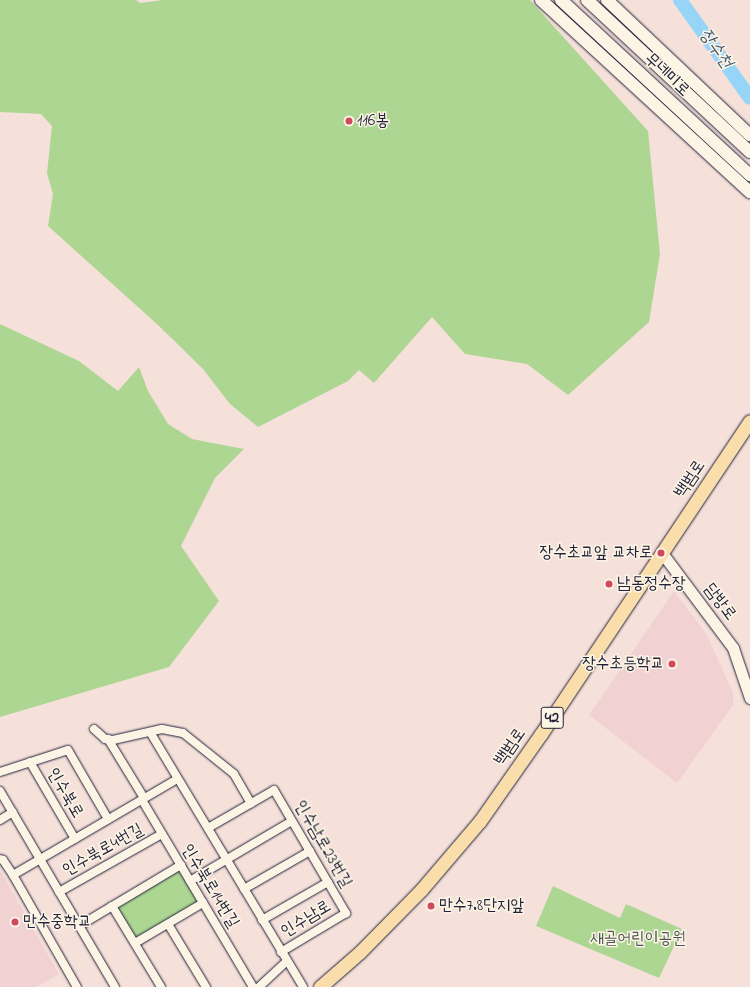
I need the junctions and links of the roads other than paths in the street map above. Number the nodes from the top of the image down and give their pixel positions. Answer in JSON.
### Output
{"nodes":[{"id":1,"x":541,"y":0,"type":"edge"},
{"id":2,"x":561,"y":0,"type":"edge"},
{"id":3,"x":587,"y":0,"type":"edge"},
{"id":4,"x":607,"y":0,"type":"edge"},
{"id":5,"x":750,"y":135,"type":"edge"},
{"id":6,"x":750,"y":152,"type":"edge"},
{"id":7,"x":750,"y":175,"type":"edge"},
{"id":8,"x":750,"y":192,"type":"edge"},
{"id":9,"x":750,"y":422,"type":"edge"},
{"id":10,"x":662,"y":553,"type":"junction"},
{"id":11,"x":750,"y":698,"type":"edge"},
{"id":12,"x":94,"y":729,"type":"dead end"},
{"id":13,"x":150,"y":732,"type":"junction"},
{"id":14,"x":108,"y":739,"type":"junction"},
{"id":15,"x":30,"y":762,"type":"junction"},
{"id":16,"x":0,"y":772,"type":"edge"},
{"id":17,"x":177,"y":779,"type":"junction"},
{"id":18,"x":0,"y":791,"type":"edge"},
{"id":19,"x":143,"y":799,"type":"junction"},
{"id":20,"x":251,"y":803,"type":"junction"},
{"id":21,"x":13,"y":812,"type":"junction"},
{"id":22,"x":108,"y":819,"type":"junction"},
{"id":23,"x":0,"y":820,"type":"edge"},
{"id":24,"x":292,"y":821,"type":"junction"},
{"id":25,"x":208,"y":828,"type":"junction"},
{"id":26,"x":162,"y":834,"type":"junction"},
{"id":27,"x":75,"y":839,"type":"junction"},
{"id":28,"x":310,"y":851,"type":"junction"},
{"id":29,"x":0,"y":859,"type":"edge"},
{"id":30,"x":40,"y":859,"type":"junction"},
{"id":31,"x":227,"y":860,"type":"junction"},
{"id":32,"x":181,"y":865,"type":"junction"},
{"id":33,"x":13,"y":875,"type":"junction"},
{"id":34,"x":190,"y":881,"type":"junction"},
{"id":35,"x":328,"y":882,"type":"junction"},
{"id":36,"x":244,"y":889,"type":"junction"},
{"id":37,"x":59,"y":892,"type":"junction"},
{"id":38,"x":203,"y":904,"type":"junction"},
{"id":39,"x":112,"y":906,"type":"junction"},
{"id":40,"x":346,"y":913,"type":"joint"},
{"id":41,"x":262,"y":920,"type":"junction"},
{"id":42,"x":168,"y":924,"type":"junction"},
{"id":43,"x":79,"y":926,"type":"junction"},
{"id":44,"x":135,"y":943,"type":"junction"},
{"id":45,"x":281,"y":952,"type":"junction"},
{"id":46,"x":287,"y":961,"type":"junction"},
{"id":47,"x":77,"y":987,"type":"edge"},
{"id":48,"x":115,"y":987,"type":"edge"},
{"id":49,"x":161,"y":987,"type":"edge"},
{"id":50,"x":206,"y":987,"type":"edge"},
{"id":51,"x":253,"y":987,"type":"edge"},
{"id":52,"x":259,"y":987,"type":"edge"},
{"id":53,"x":303,"y":987,"type":"edge"},
{"id":54,"x":320,"y":987,"type":"edge"}],
"edges":[{"from":1,"to":8,"type":"main road"},
{"from":2,"to":7,"type":"main road","name":"무네미로"},
{"from":3,"to":6,"type":"main road","name":"무네미로"},
{"from":4,"to":5,"type":"main road"},
{"from":9,"to":10,"type":"main road","name":"백범로","number":"42"},
{"from":10,"to":11,"type":"street","name":"담방로"},
{"from":10,"to":54,"type":"main road","name":"백범로","number":"42"},
{"from":12,"to":14,"type":"street"},
{"from":13,"to":14,"type":"street"},
{"from":13,"to":17,"type":"street"},
{"from":13,"to":20,"type":"street"},
{"from":14,"to":19,"type":"street"},
{"from":15,"to":16,"type":"street"},
{"from":15,"to":22,"type":"street","name":"인수북로"},
{"from":15,"to":27,"type":"street","name":"인수북로"},
{"from":17,"to":19,"type":"street","name":"인수북로"},
{"from":17,"to":25,"type":"street"},
{"from":18,"to":21,"type":"street"},
{"from":19,"to":22,"type":"street","name":"인수북로"},
{"from":19,"to":26,"type":"street","name":"인수북로14번길"},
{"from":20,"to":24,"type":"street","name":"인수남로23번길"},
{"from":20,"to":25,"type":"street"},
{"from":21,"to":23,"type":"street"},
{"from":21,"to":30,"type":"street"},
{"from":22,"to":27,"type":"street","name":"인수북로"},
{"from":24,"to":28,"type":"street","name":"인수남로23번길"},
{"from":24,"to":31,"type":"street"},
{"from":25,"to":31,"type":"street"},
{"from":26,"to":32,"type":"street","name":"인수북로14번길"},
{"from":26,"to":37,"type":"street","name":"인수북로4번길"},
{"from":27,"to":30,"type":"street","name":"인수북로"},
{"from":28,"to":35,"type":"street","name":"인수남로23번길"},
{"from":28,"to":36,"type":"street"},
{"from":29,"to":33,"type":"street"},
{"from":30,"to":33,"type":"street","name":"인수북로"},
{"from":30,"to":37,"type":"street","name":"인수북로4번길"},
{"from":31,"to":34,"type":"street"},
{"from":31,"to":36,"type":"street"},
{"from":32,"to":34,"type":"street","name":"인수북로14번길"},
{"from":32,"to":39,"type":"street"},
{"from":33,"to":47,"type":"street"},
{"from":34,"to":38,"type":"street","name":"인수북로14번길"},
{"from":35,"to":40,"type":"street","name":"인수남로23번길"},
{"from":35,"to":41,"type":"street"},
{"from":36,"to":41,"type":"street"},
{"from":37,"to":43,"type":"street","name":"인수북로4번길"},
{"from":38,"to":42,"type":"street"},
{"from":38,"to":51,"type":"street","name":"인수북로14번길"},
{"from":39,"to":43,"type":"street"},
{"from":39,"to":44,"type":"street"},
{"from":40,"to":45,"type":"street","name":"인수남로"},
{"from":41,"to":45,"type":"street"},
{"from":42,"to":44,"type":"street"},
{"from":42,"to":50,"type":"street"},
{"from":43,"to":48,"type":"street","name":"인수북로4번길"},
{"from":44,"to":49,"type":"street"},
{"from":45,"to":46,"type":"street"},
{"from":46,"to":52,"type":"street","name":"인수남로"},
{"from":46,"to":53,"type":"street"}]}
